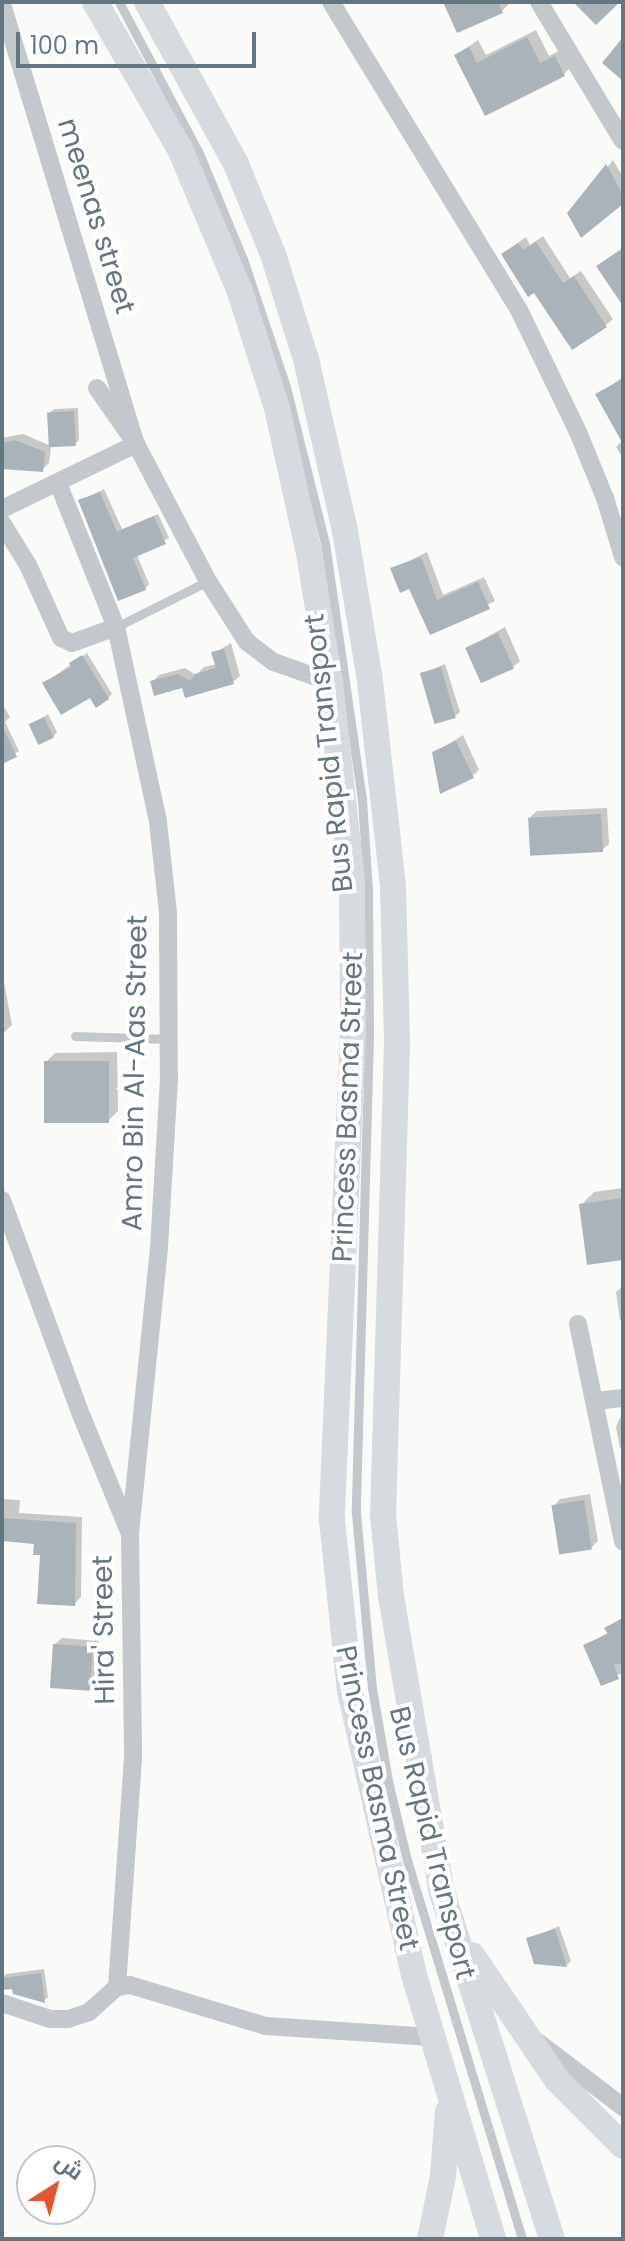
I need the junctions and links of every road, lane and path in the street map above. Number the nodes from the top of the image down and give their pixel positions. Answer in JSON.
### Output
{"nodes":[{"id":1,"x":95,"y":2,"type":"edge"},
{"id":2,"x":119,"y":2,"type":"edge"},
{"id":3,"x":147,"y":2,"type":"edge"},
{"id":4,"x":331,"y":2,"type":"edge"},
{"id":5,"x":539,"y":2,"type":"edge"},
{"id":6,"x":2,"y":4,"type":"edge"},
{"id":7,"x":623,"y":141,"type":"edge"},
{"id":8,"x":97,"y":388,"type":"dead end"},
{"id":9,"x":136,"y":444,"type":"junction"},
{"id":10,"x":58,"y":483,"type":"junction"},
{"id":11,"x":2,"y":509,"type":"edge"},
{"id":12,"x":2,"y":523,"type":"edge"},
{"id":13,"x":623,"y":557,"type":"edge"},
{"id":14,"x":208,"y":581,"type":"junction"},
{"id":15,"x":116,"y":627,"type":"junction"},
{"id":16,"x":330,"y":682,"type":"junction"},
{"id":17,"x":75,"y":1036,"type":"dead end"},
{"id":18,"x":169,"y":1039,"type":"junction"},
{"id":19,"x":2,"y":1200,"type":"edge"},
{"id":20,"x":578,"y":1324,"type":"dead end"},
{"id":21,"x":623,"y":1398,"type":"edge"},
{"id":22,"x":597,"y":1401,"type":"junction"},
{"id":23,"x":130,"y":1534,"type":"junction"},
{"id":24,"x":623,"y":1541,"type":"edge"},
{"id":25,"x":454,"y":1929,"type":"junction"},
{"id":26,"x":117,"y":1987,"type":"junction"},
{"id":27,"x":2,"y":2003,"type":"edge"},
{"id":28,"x":525,"y":2032,"type":"junction"},
{"id":29,"x":432,"y":2037,"type":"junction"},
{"id":30,"x":449,"y":2096,"type":"junction"},
{"id":31,"x":623,"y":2107,"type":"edge"},
{"id":32,"x":623,"y":2146,"type":"edge"},
{"id":33,"x":430,"y":2239,"type":"edge"},
{"id":34,"x":493,"y":2239,"type":"edge"},
{"id":35,"x":522,"y":2239,"type":"edge"},
{"id":36,"x":552,"y":2239,"type":"edge"}],
"edges":[{"from":1,"to":16,"type":"main road","name":"Princess Basma Street"},
{"from":2,"to":35,"type":"lane","name":"Bus Rapid Transport"},
{"from":3,"to":25,"type":"main road","name":"Princess Basma Street"},
{"from":4,"to":13,"type":"street"},
{"from":5,"to":7,"type":"street"},
{"from":6,"to":9,"type":"street","name":"meenas street"},
{"from":8,"to":9,"type":"street"},
{"from":9,"to":10,"type":"street"},
{"from":9,"to":14,"type":"street"},
{"from":10,"to":11,"type":"street"},
{"from":10,"to":15,"type":"street","name":"Amro Bin Al-Aas Street"},
{"from":12,"to":15,"type":"street"},
{"from":14,"to":15,"type":"lane"},
{"from":14,"to":16,"type":"street"},
{"from":15,"to":18,"type":"street","name":"Amro Bin Al-Aas Street"},
{"from":16,"to":29,"type":"main road","name":"Princess Basma Street"},
{"from":17,"to":18,"type":"lane"},
{"from":18,"to":23,"type":"street","name":"Amro Bin Al-Aas Street"},
{"from":19,"to":23,"type":"street","name":"Hira' Street"},
{"from":20,"to":22,"type":"street"},
{"from":21,"to":22,"type":"street"},
{"from":22,"to":24,"type":"street"},
{"from":23,"to":26,"type":"street","name":"Hira' Street"},
{"from":25,"to":28,"type":"main road"},
{"from":25,"to":36,"type":"main road","name":"Princess Basma Street"},
{"from":26,"to":27,"type":"street"},
{"from":26,"to":29,"type":"street"},
{"from":28,"to":31,"type":"street"},
{"from":28,"to":32,"type":"main road"},
{"from":29,"to":30,"type":"main road","name":"Princess Basma Street"},
{"from":30,"to":33,"type":"main road"},
{"from":30,"to":34,"type":"main road","name":"Princess Basma Street"}]}
